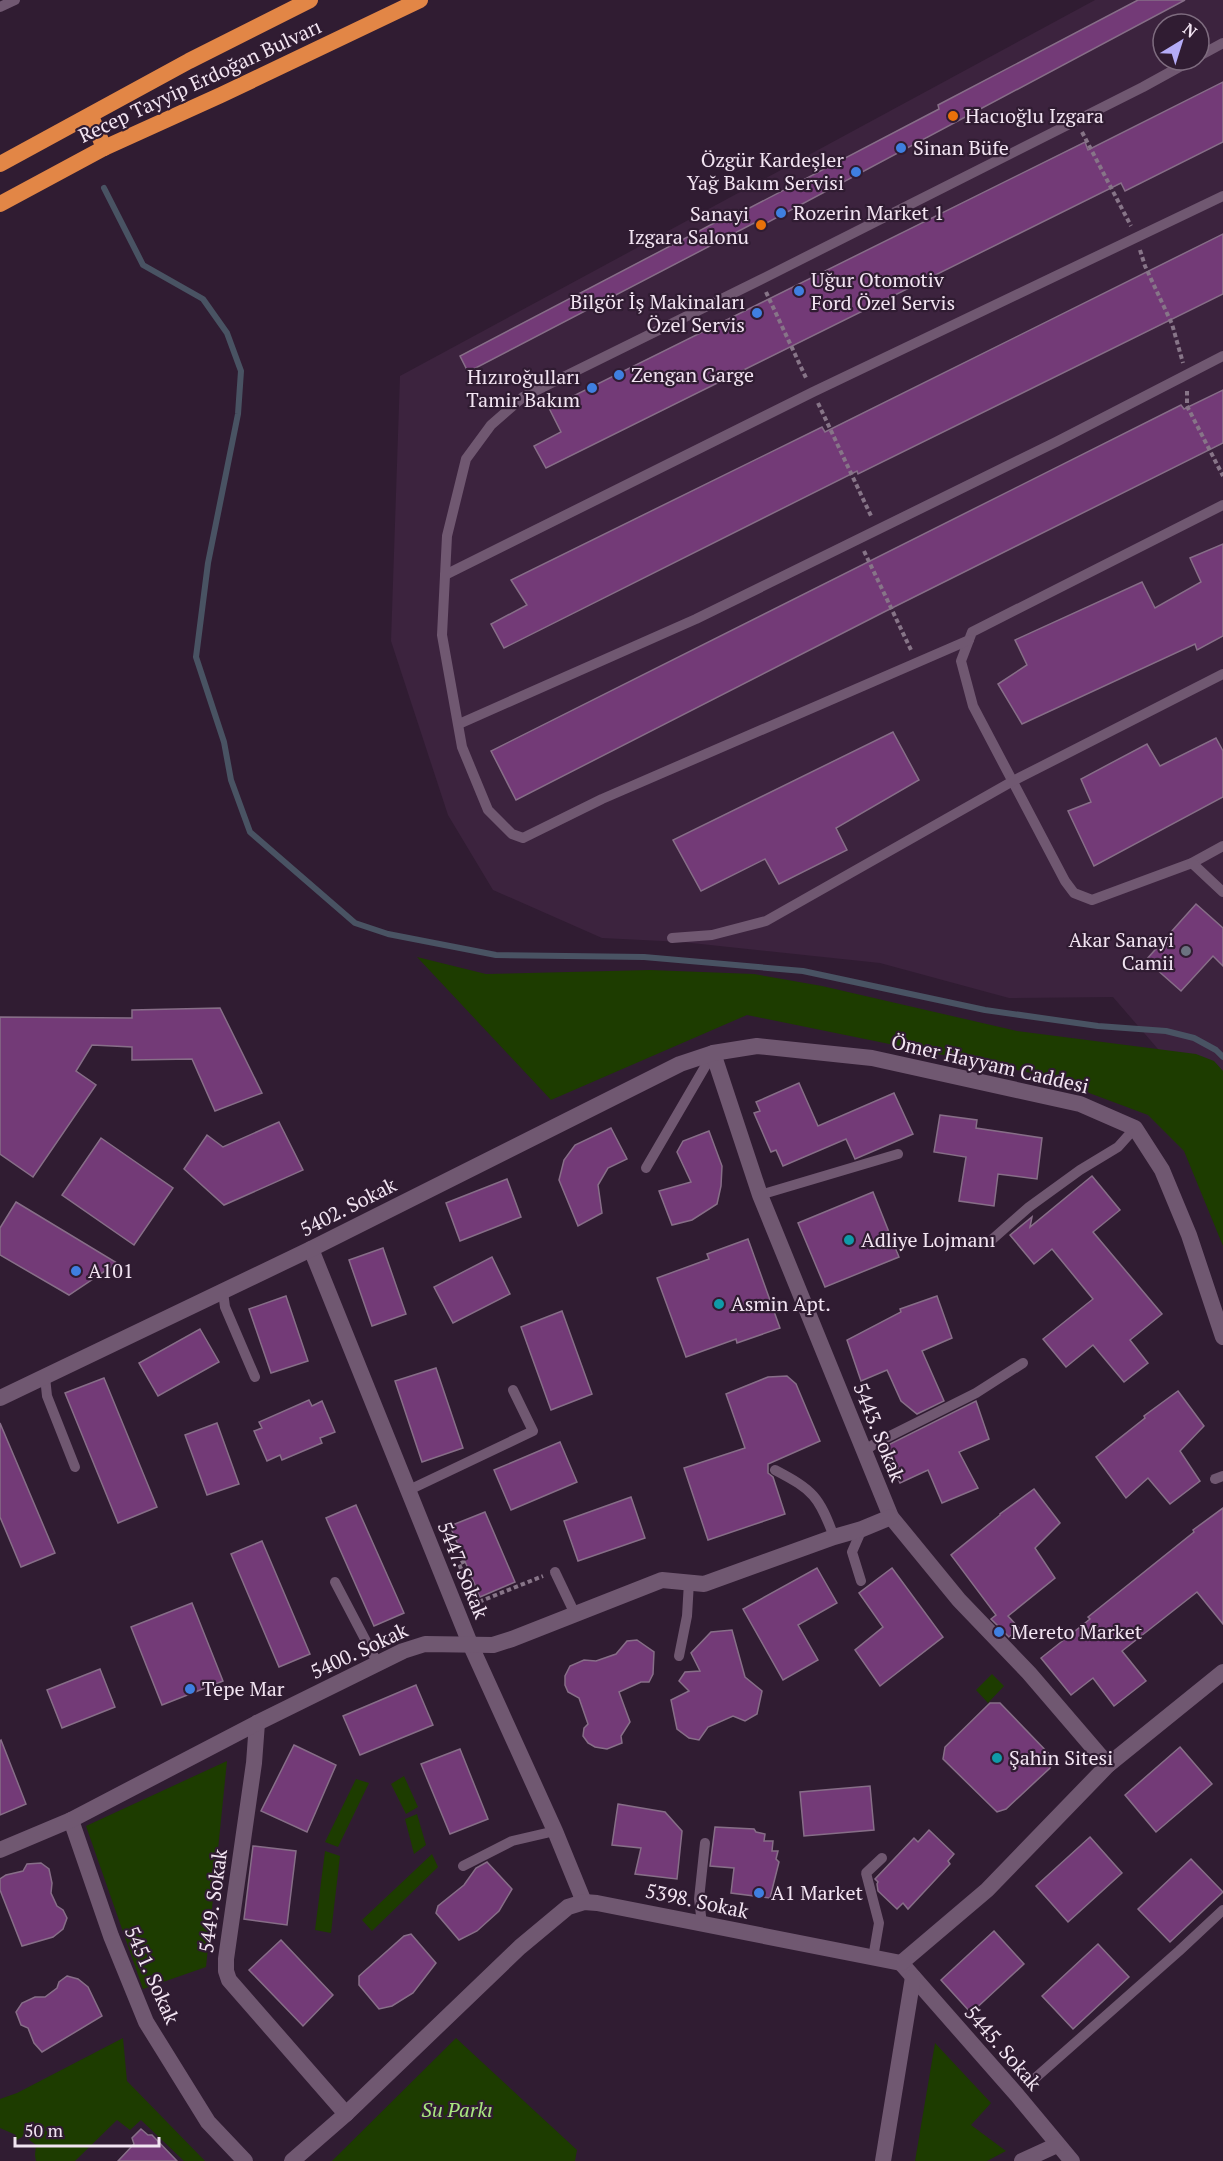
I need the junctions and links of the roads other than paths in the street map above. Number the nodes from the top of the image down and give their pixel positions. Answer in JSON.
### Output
{"nodes":[{"id":1,"x":15,"y":0,"type":"edge"},
{"id":2,"x":310,"y":0,"type":"edge"},
{"id":3,"x":420,"y":0,"type":"edge"},
{"id":4,"x":0,"y":7,"type":"edge"},
{"id":5,"x":1169,"y":72,"type":"edge"},
{"id":6,"x":91,"y":116,"type":"junction"},
{"id":7,"x":104,"y":148,"type":"junction"},
{"id":8,"x":0,"y":165,"type":"edge"},
{"id":9,"x":1223,"y":196,"type":"edge"},
{"id":10,"x":0,"y":204,"type":"edge"},
{"id":11,"x":1223,"y":356,"type":"edge"},
{"id":12,"x":1223,"y":506,"type":"edge"},
{"id":13,"x":445,"y":575,"type":"junction"},
{"id":14,"x":969,"y":640,"type":"junction"},
{"id":15,"x":1223,"y":674,"type":"edge"},
{"id":16,"x":459,"y":724,"type":"junction"},
{"id":17,"x":1013,"y":781,"type":"junction"},
{"id":18,"x":1223,"y":846,"type":"edge"},
{"id":19,"x":1192,"y":863,"type":"junction"},
{"id":20,"x":1223,"y":892,"type":"edge"},
{"id":21,"x":672,"y":938,"type":"dead end"},
{"id":22,"x":713,"y":1053,"type":"junction"},
{"id":23,"x":1135,"y":1128,"type":"junction"},
{"id":24,"x":898,"y":1154,"type":"dead end"},
{"id":25,"x":646,"y":1168,"type":"dead end"},
{"id":26,"x":760,"y":1195,"type":"junction"},
{"id":27,"x":987,"y":1244,"type":"dead end"},
{"id":28,"x":311,"y":1250,"type":"junction"},
{"id":29,"x":224,"y":1292,"type":"junction"},
{"id":30,"x":1223,"y":1337,"type":"edge"},
{"id":31,"x":1023,"y":1363,"type":"dead end"},
{"id":32,"x":45,"y":1377,"type":"junction"},
{"id":33,"x":255,"y":1377,"type":"dead end"},
{"id":34,"x":513,"y":1390,"type":"dead end"},
{"id":35,"x":0,"y":1398,"type":"edge"},
{"id":36,"x":864,"y":1451,"type":"junction"},
{"id":37,"x":75,"y":1467,"type":"dead end"},
{"id":38,"x":775,"y":1470,"type":"dead end"},
{"id":39,"x":409,"y":1490,"type":"junction"},
{"id":40,"x":891,"y":1517,"type":"junction"},
{"id":41,"x":862,"y":1529,"type":"junction"},
{"id":42,"x":834,"y":1537,"type":"junction"},
{"id":43,"x":555,"y":1572,"type":"road end"},
{"id":44,"x":861,"y":1581,"type":"dead end"},
{"id":45,"x":335,"y":1582,"type":"dead end"},
{"id":46,"x":689,"y":1582,"type":"junction"},
{"id":47,"x":574,"y":1614,"type":"junction"},
{"id":48,"x":471,"y":1646,"type":"junction"},
{"id":49,"x":679,"y":1656,"type":"dead end"},
{"id":50,"x":378,"y":1664,"type":"junction"},
{"id":51,"x":1223,"y":1672,"type":"edge"},
{"id":52,"x":257,"y":1723,"type":"junction"},
{"id":53,"x":1108,"y":1765,"type":"junction"},
{"id":54,"x":71,"y":1820,"type":"junction"},
{"id":55,"x":555,"y":1831,"type":"junction"},
{"id":56,"x":705,"y":1843,"type":"dead end"},
{"id":57,"x":0,"y":1850,"type":"edge"},
{"id":58,"x":882,"y":1858,"type":"dead end"},
{"id":59,"x":463,"y":1866,"type":"dead end"},
{"id":60,"x":584,"y":1902,"type":"junction"},
{"id":61,"x":1223,"y":1910,"type":"edge"},
{"id":62,"x":702,"y":1924,"type":"junction"},
{"id":63,"x":873,"y":1958,"type":"junction"},
{"id":64,"x":901,"y":1963,"type":"junction"},
{"id":65,"x":913,"y":1977,"type":"junction"},
{"id":66,"x":1033,"y":2080,"type":"dead end"},
{"id":67,"x":346,"y":2114,"type":"junction"},
{"id":68,"x":1058,"y":2145,"type":"junction"},
{"id":69,"x":244,"y":2161,"type":"edge"},
{"id":70,"x":292,"y":2161,"type":"edge"},
{"id":71,"x":883,"y":2161,"type":"edge"},
{"id":72,"x":1022,"y":2161,"type":"edge"},
{"id":73,"x":1072,"y":2161,"type":"edge"}],
"edges":[{"from":1,"to":4,"type":"lane"},
{"from":2,"to":6,"type":"highway","name":"Recep Tayyip Erdoğan Bulvarı"},
{"from":3,"to":7,"type":"highway","name":"Recep Tayyip Erdoğan Bulvarı"},
{"from":5,"to":13,"type":"lane"},
{"from":6,"to":7,"type":"highway"},
{"from":6,"to":8,"type":"highway","name":"Recep Tayyip Erdoğan Bulvarı"},
{"from":7,"to":10,"type":"highway","name":"Recep Tayyip Erdoğan Bulvarı"},
{"from":9,"to":13,"type":"lane"},
{"from":11,"to":16,"type":"lane"},
{"from":12,"to":14,"type":"lane"},
{"from":13,"to":16,"type":"lane"},
{"from":14,"to":16,"type":"lane"},
{"from":14,"to":17,"type":"lane"},
{"from":15,"to":17,"type":"lane"},
{"from":17,"to":19,"type":"lane"},
{"from":17,"to":21,"type":"lane"},
{"from":18,"to":19,"type":"lane"},
{"from":19,"to":20,"type":"lane"},
{"from":22,"to":23,"type":"street","name":"Ömer Hayyam Caddesi"},
{"from":22,"to":25,"type":"lane"},
{"from":22,"to":26,"type":"street","name":"5443. Sokak"},
{"from":22,"to":28,"type":"street","name":"5402. Sokak"},
{"from":23,"to":27,"type":"lane"},
{"from":23,"to":30,"type":"street"},
{"from":24,"to":26,"type":"lane"},
{"from":26,"to":36,"type":"street","name":"5443. Sokak"},
{"from":28,"to":29,"type":"street","name":"5402. Sokak"},
{"from":28,"to":39,"type":"street","name":"5447. Sokak"},
{"from":29,"to":32,"type":"street","name":"5402. Sokak"},
{"from":29,"to":33,"type":"lane"},
{"from":31,"to":36,"type":"lane"},
{"from":32,"to":35,"type":"street","name":"5402. Sokak"},
{"from":32,"to":37,"type":"lane"},
{"from":34,"to":39,"type":"lane"},
{"from":36,"to":40,"type":"street","name":"5443. Sokak"},
{"from":38,"to":42,"type":"lane"},
{"from":39,"to":48,"type":"street","name":"5447. Sokak"},
{"from":40,"to":41,"type":"street","name":"5400. Sokak"},
{"from":40,"to":53,"type":"street","name":"5443. Sokak"},
{"from":41,"to":42,"type":"street","name":"5400. Sokak"},
{"from":41,"to":44,"type":"lane"},
{"from":42,"to":46,"type":"street","name":"5400. Sokak"},
{"from":43,"to":47,"type":"lane"},
{"from":45,"to":50,"type":"lane"},
{"from":46,"to":47,"type":"street","name":"5400. Sokak"},
{"from":46,"to":49,"type":"lane"},
{"from":47,"to":48,"type":"street","name":"5400. Sokak"},
{"from":48,"to":50,"type":"street","name":"5400. Sokak"},
{"from":48,"to":55,"type":"street","name":"5447. Sokak"},
{"from":50,"to":52,"type":"street","name":"5400. Sokak"},
{"from":51,"to":53,"type":"street"},
{"from":52,"to":54,"type":"street","name":"5400. Sokak"},
{"from":52,"to":67,"type":"street","name":"5449. Sokak"},
{"from":53,"to":64,"type":"street"},
{"from":54,"to":57,"type":"street","name":"5400. Sokak"},
{"from":54,"to":69,"type":"street","name":"5451. Sokak"},
{"from":55,"to":59,"type":"lane"},
{"from":55,"to":60,"type":"street","name":"5447. Sokak"},
{"from":56,"to":62,"type":"lane"},
{"from":58,"to":63,"type":"lane"},
{"from":60,"to":62,"type":"street","name":"5398. Sokak"},
{"from":60,"to":67,"type":"street"},
{"from":61,"to":66,"type":"lane"},
{"from":62,"to":63,"type":"street","name":"5398. Sokak"},
{"from":63,"to":64,"type":"street","name":"5398. Sokak"},
{"from":64,"to":65,"type":"street","name":"5445. Sokak"},
{"from":65,"to":68,"type":"street","name":"5445. Sokak"},
{"from":65,"to":71,"type":"street"},
{"from":67,"to":70,"type":"street"},
{"from":68,"to":72,"type":"street"},
{"from":68,"to":73,"type":"street","name":"5445. Sokak"}]}
